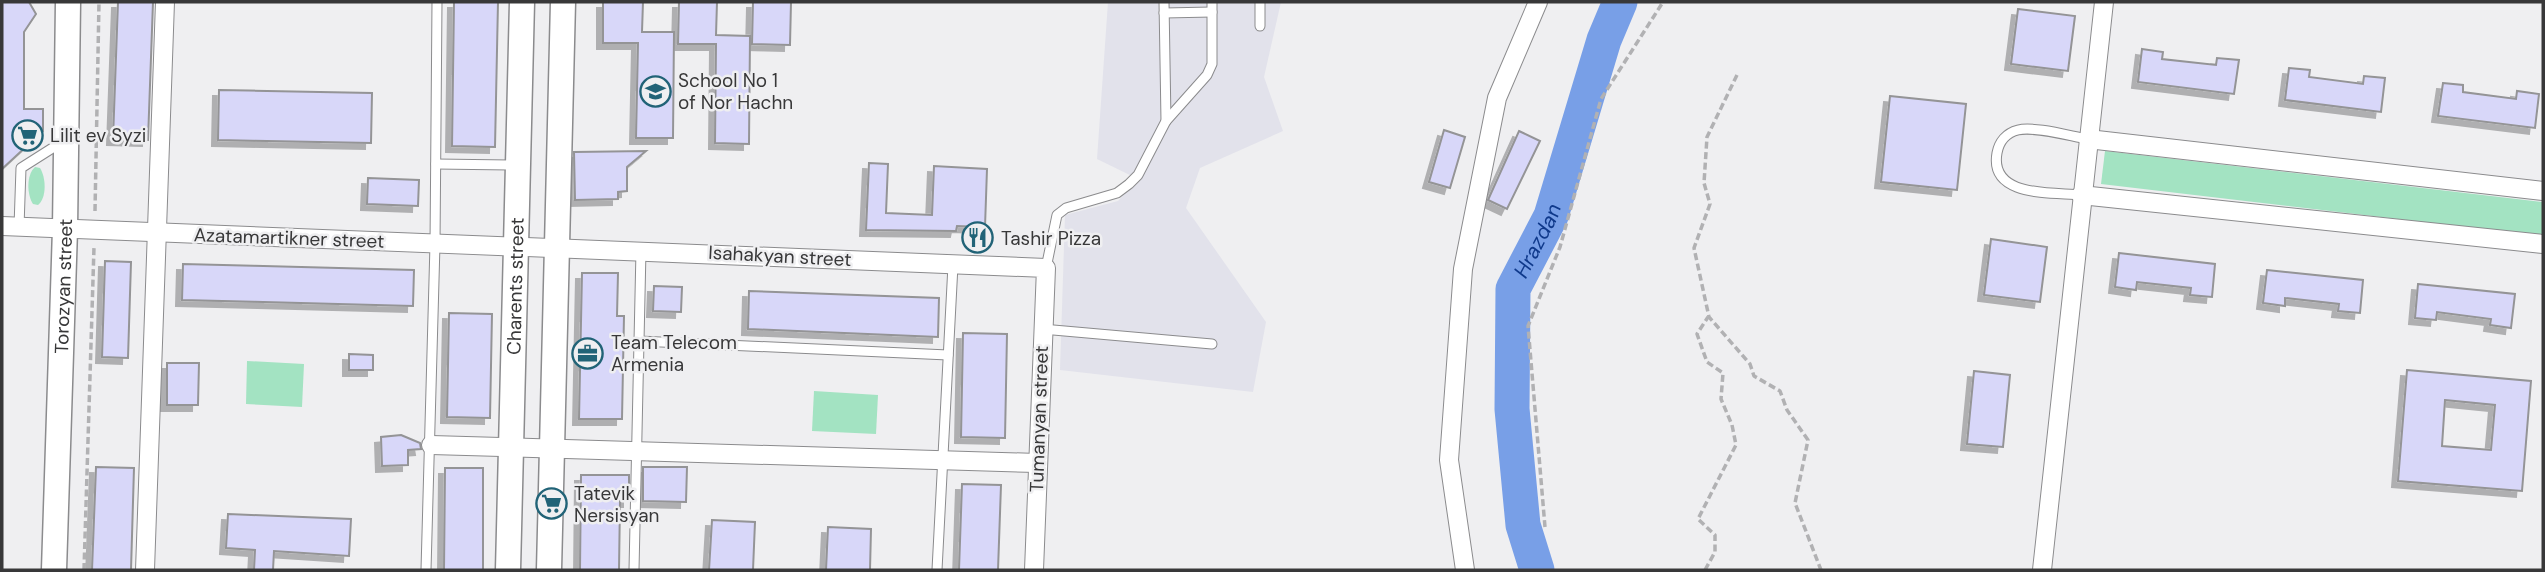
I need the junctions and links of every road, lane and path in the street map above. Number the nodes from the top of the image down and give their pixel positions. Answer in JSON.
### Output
{"nodes":[{"id":1,"x":68,"y":2,"type":"edge"},
{"id":2,"x":99,"y":2,"type":"edge"},
{"id":3,"x":164,"y":2,"type":"edge"},
{"id":4,"x":437,"y":2,"type":"edge"},
{"id":5,"x":522,"y":2,"type":"edge"},
{"id":6,"x":563,"y":2,"type":"edge"},
{"id":7,"x":1164,"y":2,"type":"edge"},
{"id":8,"x":1260,"y":2,"type":"edge"},
{"id":9,"x":1538,"y":2,"type":"edge"},
{"id":10,"x":1663,"y":2,"type":"edge"},
{"id":11,"x":2104,"y":2,"type":"edge"},
{"id":12,"x":1212,"y":7,"type":"edge"},
{"id":13,"x":1164,"y":13,"type":"junction"},
{"id":14,"x":1259,"y":26,"type":"dead end"},
{"id":15,"x":1737,"y":75,"type":"dead end"},
{"id":16,"x":1166,"y":121,"type":"junction"},
{"id":17,"x":66,"y":139,"type":"junction"},
{"id":18,"x":2088,"y":139,"type":"junction"},
{"id":19,"x":436,"y":164,"type":"junction"},
{"id":20,"x":516,"y":165,"type":"junction"},
{"id":21,"x":2543,"y":191,"type":"edge"},
{"id":22,"x":2081,"y":195,"type":"junction"},
{"id":23,"x":10,"y":226,"type":"edge"},
{"id":24,"x":65,"y":229,"type":"junction"},
{"id":25,"x":95,"y":230,"type":"junction"},
{"id":26,"x":157,"y":233,"type":"junction"},
{"id":27,"x":435,"y":244,"type":"junction"},
{"id":28,"x":2543,"y":244,"type":"edge"},
{"id":29,"x":514,"y":246,"type":"junction"},
{"id":30,"x":557,"y":247,"type":"junction"},
{"id":31,"x":641,"y":250,"type":"junction"},
{"id":32,"x":953,"y":265,"type":"junction"},
{"id":33,"x":1046,"y":268,"type":"junction"},
{"id":34,"x":1709,"y":317,"type":"junction"},
{"id":35,"x":1042,"y":330,"type":"junction"},
{"id":36,"x":639,"y":341,"type":"junction"},
{"id":37,"x":1212,"y":344,"type":"dead end"},
{"id":38,"x":948,"y":355,"type":"junction"},
{"id":39,"x":431,"y":446,"type":"junction"},
{"id":40,"x":510,"y":447,"type":"junction"},
{"id":41,"x":552,"y":447,"type":"junction"},
{"id":42,"x":636,"y":450,"type":"junction"},
{"id":43,"x":943,"y":461,"type":"junction"},
{"id":44,"x":1037,"y":463,"type":"junction"},
{"id":45,"x":1545,"y":527,"type":"dead end"},
{"id":46,"x":54,"y":570,"type":"edge"},
{"id":47,"x":84,"y":570,"type":"edge"},
{"id":48,"x":145,"y":570,"type":"edge"},
{"id":49,"x":426,"y":570,"type":"edge"},
{"id":50,"x":508,"y":570,"type":"edge"},
{"id":51,"x":549,"y":570,"type":"edge"},
{"id":52,"x":634,"y":570,"type":"edge"},
{"id":53,"x":937,"y":570,"type":"edge"},
{"id":54,"x":1034,"y":570,"type":"edge"},
{"id":55,"x":1465,"y":570,"type":"edge"},
{"id":56,"x":1704,"y":570,"type":"edge"},
{"id":57,"x":1821,"y":570,"type":"edge"},
{"id":58,"x":2042,"y":570,"type":"edge"}],
"edges":[{"from":1,"to":17,"type":"street","name":"Torozyan street"},
{"from":2,"to":25,"type":"path"},
{"from":3,"to":26,"type":"street"},
{"from":4,"to":19,"type":"lane"},
{"from":5,"to":20,"type":"street","name":"Charents street"},
{"from":6,"to":30,"type":"street"},
{"from":7,"to":13,"type":"lane"},
{"from":8,"to":14,"type":"lane"},
{"from":9,"to":55,"type":"street"},
{"from":10,"to":45,"type":"path"},
{"from":11,"to":18,"type":"street"},
{"from":12,"to":13,"type":"lane"},
{"from":12,"to":16,"type":"lane"},
{"from":13,"to":16,"type":"lane"},
{"from":15,"to":34,"type":"path"},
{"from":16,"to":33,"type":"lane"},
{"from":17,"to":23,"type":"lane"},
{"from":17,"to":24,"type":"street","name":"Torozyan street"},
{"from":18,"to":21,"type":"street"},
{"from":18,"to":22,"type":"street"},
{"from":18,"to":22,"type":"lane"},
{"from":19,"to":20,"type":"lane"},
{"from":19,"to":27,"type":"lane"},
{"from":20,"to":29,"type":"street","name":"Charents street"},
{"from":22,"to":28,"type":"street"},
{"from":22,"to":58,"type":"street"},
{"from":23,"to":24,"type":"street"},
{"from":24,"to":25,"type":"street","name":"Azatamartikner street"},
{"from":24,"to":46,"type":"street","name":"Torozyan street"},
{"from":25,"to":26,"type":"street","name":"Azatamartikner street"},
{"from":25,"to":47,"type":"path"},
{"from":26,"to":27,"type":"street","name":"Azatamartikner street"},
{"from":26,"to":48,"type":"street"},
{"from":27,"to":29,"type":"street","name":"Azatamartikner street"},
{"from":27,"to":39,"type":"lane"},
{"from":29,"to":30,"type":"street","name":"Isahakyan street"},
{"from":29,"to":40,"type":"street","name":"Charents street"},
{"from":30,"to":31,"type":"street","name":"Isahakyan street"},
{"from":30,"to":41,"type":"street"},
{"from":31,"to":32,"type":"street","name":"Isahakyan street"},
{"from":31,"to":36,"type":"lane"},
{"from":32,"to":33,"type":"street","name":"Isahakyan street"},
{"from":32,"to":38,"type":"lane"},
{"from":33,"to":35,"type":"street","name":"Tumanyan street"},
{"from":34,"to":56,"type":"path"},
{"from":34,"to":57,"type":"path"},
{"from":35,"to":37,"type":"lane"},
{"from":35,"to":44,"type":"street","name":"Tumanyan street"},
{"from":36,"to":38,"type":"lane"},
{"from":36,"to":42,"type":"lane"},
{"from":38,"to":43,"type":"lane"},
{"from":39,"to":40,"type":"street"},
{"from":39,"to":49,"type":"lane"},
{"from":40,"to":41,"type":"street"},
{"from":40,"to":50,"type":"street","name":"Charents street"},
{"from":41,"to":42,"type":"street"},
{"from":41,"to":51,"type":"street"},
{"from":42,"to":43,"type":"street"},
{"from":42,"to":52,"type":"lane"},
{"from":43,"to":44,"type":"street"},
{"from":43,"to":53,"type":"lane"},
{"from":44,"to":54,"type":"street","name":"Tumanyan street"}]}
